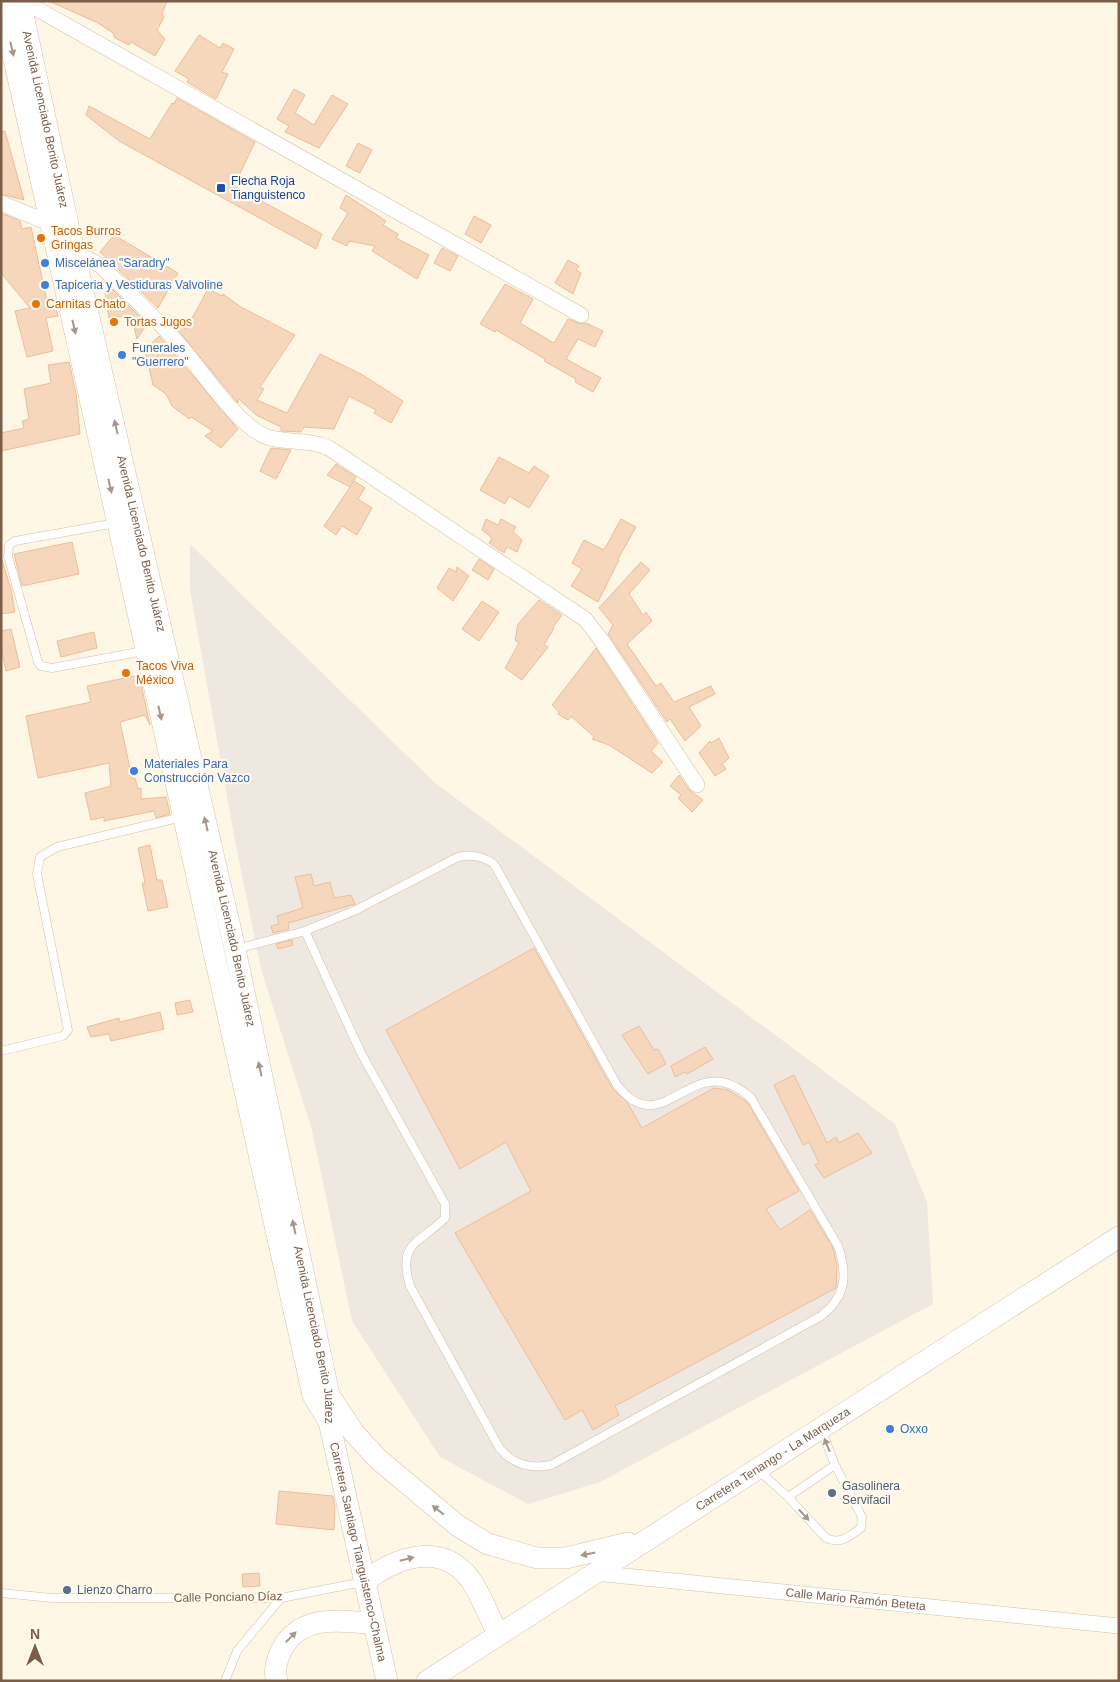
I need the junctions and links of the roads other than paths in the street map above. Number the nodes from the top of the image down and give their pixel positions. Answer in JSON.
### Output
{"nodes":[{"id":1,"x":1,"y":1,"type":"edge"},
{"id":2,"x":21,"y":1,"type":"edge"},
{"id":3,"x":1,"y":203,"type":"edge"},
{"id":4,"x":51,"y":224,"type":"junction"},
{"id":5,"x":67,"y":257,"type":"junction"},
{"id":6,"x":581,"y":315,"type":"dead end"},
{"id":7,"x":128,"y":521,"type":"junction"},
{"id":8,"x":155,"y":648,"type":"junction"},
{"id":9,"x":697,"y":785,"type":"dead end"},
{"id":10,"x":183,"y":817,"type":"junction"},
{"id":11,"x":305,"y":930,"type":"junction"},
{"id":12,"x":225,"y":951,"type":"junction"},
{"id":13,"x":1,"y":1051,"type":"edge"},
{"id":14,"x":1119,"y":1237,"type":"edge"},
{"id":15,"x":329,"y":1395,"type":"junction"},
{"id":16,"x":329,"y":1421,"type":"junction"},
{"id":17,"x":820,"y":1428,"type":"junction"},
{"id":18,"x":835,"y":1465,"type":"junction"},
{"id":19,"x":756,"y":1469,"type":"junction"},
{"id":20,"x":788,"y":1496,"type":"junction"},
{"id":21,"x":652,"y":1536,"type":"junction"},
{"id":22,"x":594,"y":1573,"type":"junction"},
{"id":23,"x":364,"y":1582,"type":"junction"},
{"id":24,"x":1,"y":1593,"type":"edge"},
{"id":25,"x":281,"y":1598,"type":"junction"},
{"id":26,"x":374,"y":1624,"type":"junction"},
{"id":27,"x":1119,"y":1626,"type":"edge"},
{"id":28,"x":498,"y":1634,"type":"junction"},
{"id":29,"x":439,"y":1678,"type":"edge"},
{"id":30,"x":225,"y":1681,"type":"edge"},
{"id":31,"x":277,"y":1681,"type":"edge"},
{"id":32,"x":387,"y":1681,"type":"edge"}],
"edges":[{"from":1,"to":4,"type":"main road","name":"Avenida Licenciado Benito Juárez","one_way":true},
{"from":2,"to":5,"type":"main road","name":"Avenida Licenciado Benito Juárez"},
{"from":2,"to":6,"type":"street"},
{"from":3,"to":4,"type":"street"},
{"from":4,"to":5,"type":"main road","name":"Avenida Licenciado Benito Juárez"},
{"from":5,"to":7,"type":"main road","name":"Avenida Licenciado Benito Juárez"},
{"from":5,"to":9,"type":"street"},
{"from":7,"to":8,"type":"main road","name":"Avenida Licenciado Benito Juárez"},
{"from":7,"to":8,"type":"lane"},
{"from":8,"to":10,"type":"main road","name":"Avenida Licenciado Benito Juárez","one_way":true},
{"from":12,"to":8,"type":"main road","name":"Avenida Licenciado Benito Juárez","one_way":true},
{"from":10,"to":12,"type":"main road","name":"Avenida Licenciado Benito Juárez"},
{"from":10,"to":13,"type":"lane"},
{"from":11,"to":11,"type":"lane"},
{"from":11,"to":12,"type":"lane"},
{"from":15,"to":12,"type":"main road","name":"Avenida Licenciado Benito Juárez","one_way":true},
{"from":12,"to":16,"type":"main road","name":"Avenida Licenciado Benito Juárez"},
{"from":14,"to":17,"type":"main road","name":"Carretera Tenango - La Marqueza"},
{"from":15,"to":16,"type":"main road","name":"Avenida Licenciado Benito Juárez"},
{"from":21,"to":15,"type":"main road","one_way":true},
{"from":16,"to":23,"type":"main road","name":"Carretera Santiago Tianguistenco-Chalma"},
{"from":18,"to":17,"type":"lane","one_way":true},
{"from":17,"to":19,"type":"main road","name":"Carretera Tenango - La Marqueza"},
{"from":18,"to":20,"type":"lane"},
{"from":20,"to":18,"type":"lane","one_way":true},
{"from":19,"to":20,"type":"lane"},
{"from":19,"to":21,"type":"main road","name":"Carretera Tenango - La Marqueza"},
{"from":21,"to":22,"type":"main road","name":"Carretera Tenango - La Marqueza"},
{"from":22,"to":27,"type":"street","name":"Calle Mario Ramón Beteta"},
{"from":22,"to":28,"type":"main road","name":"Carretera Tenango - La Marqueza"},
{"from":23,"to":25,"type":"lane","name":"Calle Ponciano Díaz"},
{"from":23,"to":26,"type":"main road","name":"Carretera Santiago Tianguistenco-Chalma"},
{"from":23,"to":28,"type":"main road","one_way":true},
{"from":24,"to":25,"type":"lane","name":"Calle Ponciano Díaz"},
{"from":25,"to":30,"type":"lane"},
{"from":31,"to":26,"type":"main road","one_way":true},
{"from":26,"to":32,"type":"main road","name":"Carretera Santiago Tianguistenco-Chalma"},
{"from":28,"to":29,"type":"main road","name":"Carretera Tenango - La Marqueza"}]}
